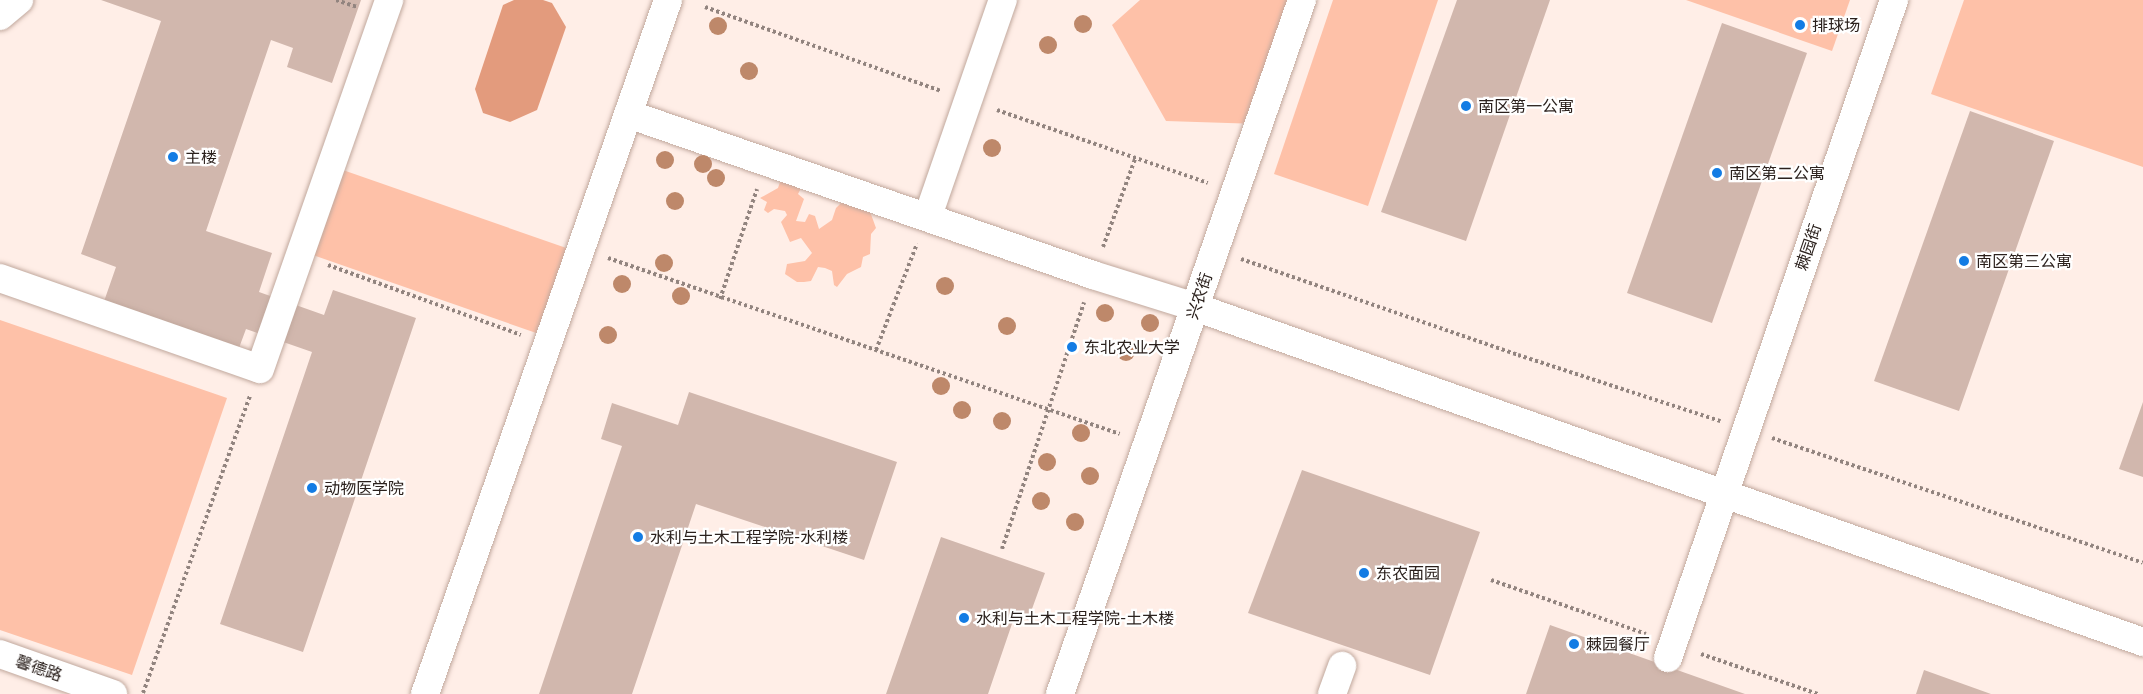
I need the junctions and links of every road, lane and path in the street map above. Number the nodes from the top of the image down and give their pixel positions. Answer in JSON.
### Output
{"nodes":[{"id":1,"x":19,"y":0,"type":"edge"},
{"id":2,"x":389,"y":0,"type":"edge"},
{"id":3,"x":668,"y":0,"type":"edge"},
{"id":4,"x":1003,"y":0,"type":"edge"},
{"id":5,"x":1302,"y":0,"type":"edge"},
{"id":6,"x":1894,"y":0,"type":"edge"},
{"id":7,"x":0,"y":16,"type":"edge"},
{"id":8,"x":628,"y":114,"type":"junction"},
{"id":9,"x":1135,"y":159,"type":"dead end"},
{"id":10,"x":766,"y":161,"type":"junction"},
{"id":11,"x":928,"y":216,"type":"junction"},
{"id":12,"x":582,"y":249,"type":"junction"},
{"id":13,"x":1215,"y":250,"type":"junction"},
{"id":14,"x":299,"y":255,"type":"junction"},
{"id":15,"x":1093,"y":275,"type":"junction"},
{"id":16,"x":0,"y":278,"type":"edge"},
{"id":17,"x":720,"y":299,"type":"junction"},
{"id":18,"x":1195,"y":307,"type":"junction"},
{"id":19,"x":548,"y":345,"type":"junction"},
{"id":20,"x":876,"y":350,"type":"junction"},
{"id":21,"x":260,"y":369,"type":"junction"},
{"id":22,"x":1049,"y":410,"type":"junction"},
{"id":23,"x":1745,"y":429,"type":"junction"},
{"id":24,"x":1148,"y":443,"type":"junction"},
{"id":25,"x":1722,"y":494,"type":"junction"},
{"id":26,"x":1002,"y":549,"type":"dead end"},
{"id":27,"x":2143,"y":563,"type":"edge"},
{"id":28,"x":2143,"y":642,"type":"edge"},
{"id":29,"x":0,"y":654,"type":"edge"},
{"id":30,"x":1668,"y":658,"type":"dead end"},
{"id":31,"x":1342,"y":666,"type":"dead end"},
{"id":32,"x":113,"y":694,"type":"edge"},
{"id":33,"x":143,"y":694,"type":"edge"},
{"id":34,"x":425,"y":694,"type":"edge"},
{"id":35,"x":1060,"y":694,"type":"edge"},
{"id":36,"x":1332,"y":694,"type":"edge"}],
"edges":[{"from":1,"to":7,"type":"street"},
{"from":2,"to":14,"type":"street"},
{"from":3,"to":8,"type":"street"},
{"from":4,"to":11,"type":"street"},
{"from":5,"to":13,"type":"street","name":"兴农街"},
{"from":6,"to":23,"type":"street","name":"棘园街"},
{"from":8,"to":10,"type":"street"},
{"from":8,"to":12,"type":"street"},
{"from":9,"to":15,"type":"path"},
{"from":10,"to":11,"type":"street"},
{"from":10,"to":17,"type":"path"},
{"from":11,"to":15,"type":"street"},
{"from":11,"to":20,"type":"path"},
{"from":12,"to":17,"type":"path"},
{"from":12,"to":19,"type":"street"},
{"from":13,"to":18,"type":"street","name":"兴农街"},
{"from":13,"to":23,"type":"path"},
{"from":14,"to":19,"type":"path"},
{"from":14,"to":21,"type":"street"},
{"from":15,"to":18,"type":"street"},
{"from":15,"to":22,"type":"path"},
{"from":16,"to":21,"type":"street"},
{"from":17,"to":20,"type":"path"},
{"from":18,"to":24,"type":"street","name":"兴农街"},
{"from":18,"to":25,"type":"street"},
{"from":19,"to":34,"type":"street"},
{"from":20,"to":22,"type":"path"},
{"from":21,"to":33,"type":"path"},
{"from":22,"to":24,"type":"path"},
{"from":22,"to":26,"type":"path"},
{"from":23,"to":25,"type":"street","name":"棘园街"},
{"from":23,"to":27,"type":"path"},
{"from":24,"to":35,"type":"street","name":"兴农街"},
{"from":25,"to":28,"type":"street"},
{"from":25,"to":30,"type":"street","name":"棘园街"},
{"from":29,"to":32,"type":"street","name":"馨德路"},
{"from":31,"to":36,"type":"street"}]}
